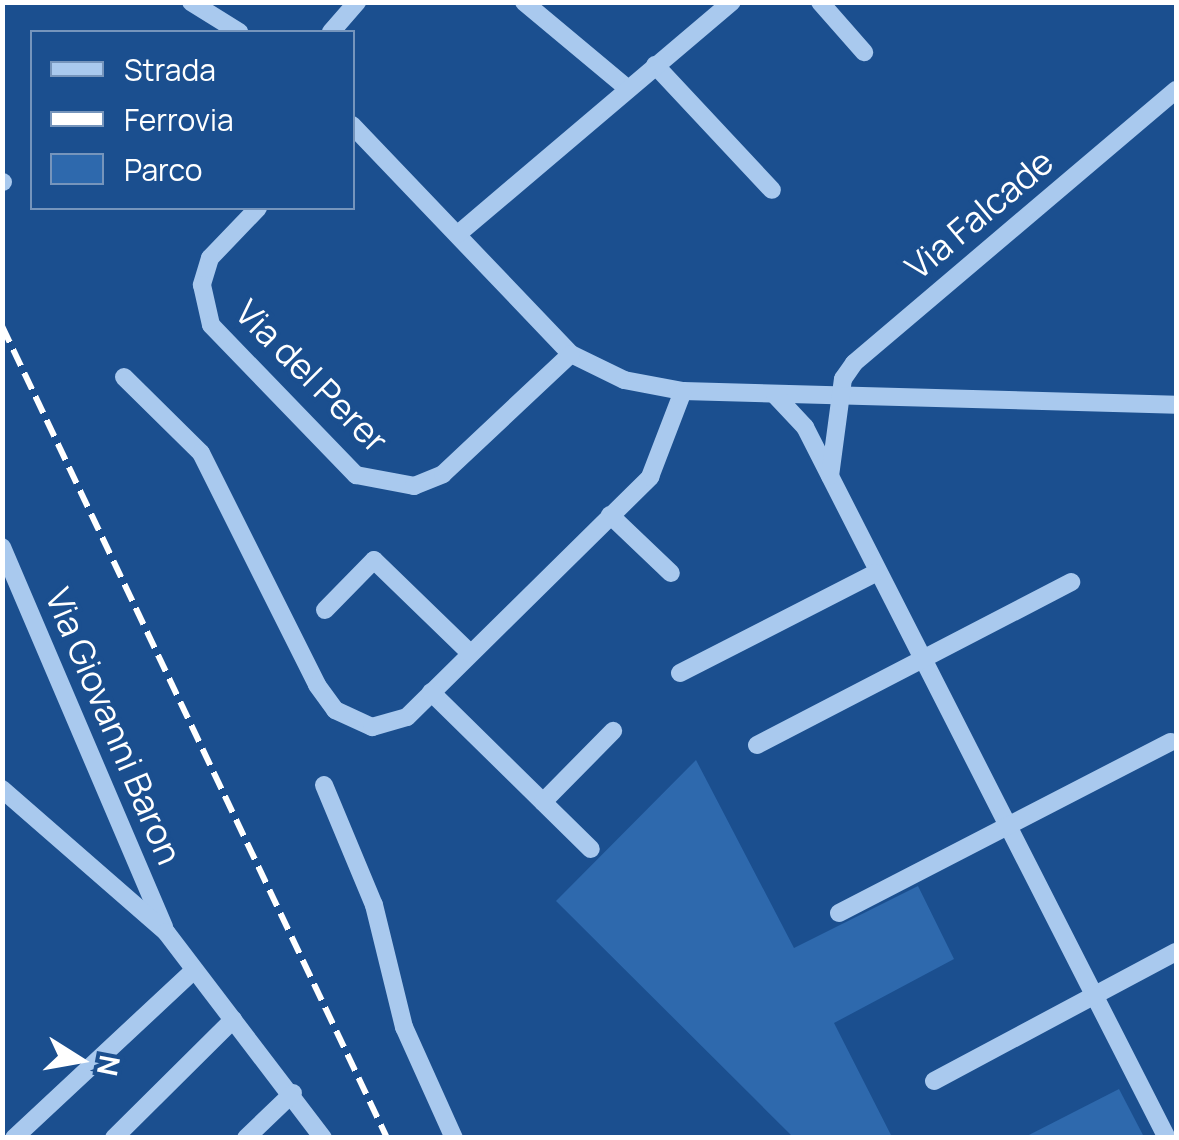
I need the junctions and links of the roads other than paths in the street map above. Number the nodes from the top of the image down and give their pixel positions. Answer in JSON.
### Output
{"nodes":[{"id":1,"x":191,"y":2,"type":"edge"},
{"id":2,"x":356,"y":2,"type":"edge"},
{"id":3,"x":524,"y":2,"type":"edge"},
{"id":4,"x":732,"y":2,"type":"edge"},
{"id":5,"x":820,"y":2,"type":"edge"},
{"id":6,"x":217,"y":9,"type":"edge"},
{"id":7,"x":237,"y":30,"type":"edge"},
{"id":8,"x":333,"y":30,"type":"edge"},
{"id":9,"x":864,"y":52,"type":"dead end"},
{"id":10,"x":655,"y":66,"type":"junction"},
{"id":11,"x":627,"y":88,"type":"junction"},
{"id":12,"x":1176,"y":90,"type":"edge"},
{"id":13,"x":355,"y":128,"type":"edge"},
{"id":14,"x":772,"y":190,"type":"dead end"},
{"id":15,"x":256,"y":210,"type":"edge"},
{"id":16,"x":458,"y":234,"type":"junction"},
{"id":17,"x":571,"y":354,"type":"junction"},
{"id":18,"x":124,"y":377,"type":"dead end"},
{"id":19,"x":683,"y":392,"type":"junction"},
{"id":20,"x":775,"y":394,"type":"junction"},
{"id":21,"x":844,"y":398,"type":"junction"},
{"id":22,"x":1176,"y":405,"type":"edge"},
{"id":23,"x":830,"y":476,"type":"junction"},
{"id":24,"x":610,"y":516,"type":"junction"},
{"id":25,"x":2,"y":546,"type":"edge"},
{"id":26,"x":671,"y":572,"type":"dead end"},
{"id":27,"x":875,"y":573,"type":"junction"},
{"id":28,"x":1071,"y":582,"type":"dead end"},
{"id":29,"x":325,"y":610,"type":"dead end"},
{"id":30,"x":470,"y":653,"type":"junction"},
{"id":31,"x":920,"y":661,"type":"junction"},
{"id":32,"x":680,"y":672,"type":"dead end"},
{"id":33,"x":431,"y":692,"type":"junction"},
{"id":34,"x":613,"y":731,"type":"dead end"},
{"id":35,"x":1170,"y":742,"type":"dead end"},
{"id":36,"x":757,"y":745,"type":"dead end"},
{"id":37,"x":324,"y":785,"type":"dead end"},
{"id":38,"x":2,"y":789,"type":"edge"},
{"id":39,"x":543,"y":802,"type":"junction"},
{"id":40,"x":1005,"y":826,"type":"junction"},
{"id":41,"x":591,"y":849,"type":"dead end"},
{"id":42,"x":840,"y":913,"type":"dead end"},
{"id":43,"x":166,"y":932,"type":"junction"},
{"id":44,"x":1176,"y":952,"type":"edge"},
{"id":45,"x":192,"y":972,"type":"junction"},
{"id":46,"x":1091,"y":992,"type":"junction"},
{"id":47,"x":233,"y":1020,"type":"junction"},
{"id":48,"x":934,"y":1081,"type":"dead end"},
{"id":49,"x":293,"y":1093,"type":"junction"},
{"id":50,"x":14,"y":1138,"type":"edge"},
{"id":51,"x":114,"y":1138,"type":"edge"},
{"id":52,"x":246,"y":1138,"type":"edge"},
{"id":53,"x":324,"y":1138,"type":"edge"},
{"id":54,"x":454,"y":1138,"type":"edge"},
{"id":55,"x":1167,"y":1138,"type":"edge"}],
"edges":[{"from":1,"to":6,"type":"street"},
{"from":2,"to":8,"type":"street"},
{"from":3,"to":11,"type":"street"},
{"from":4,"to":10,"type":"street"},
{"from":5,"to":9,"type":"street"},
{"from":6,"to":7,"type":"street"},
{"from":10,"to":11,"type":"street"},
{"from":10,"to":14,"type":"street"},
{"from":11,"to":16,"type":"street"},
{"from":12,"to":21,"type":"street","name":"Via Falcade"},
{"from":13,"to":16,"type":"street"},
{"from":15,"to":17,"type":"street","name":"Via del Perer"},
{"from":16,"to":17,"type":"street"},
{"from":17,"to":19,"type":"street"},
{"from":18,"to":33,"type":"street"},
{"from":19,"to":20,"type":"street"},
{"from":19,"to":24,"type":"street"},
{"from":20,"to":21,"type":"street"},
{"from":20,"to":23,"type":"street"},
{"from":21,"to":22,"type":"street"},
{"from":21,"to":23,"type":"street","name":"Via Falcade"},
{"from":23,"to":27,"type":"street"},
{"from":24,"to":26,"type":"street"},
{"from":24,"to":30,"type":"street"},
{"from":25,"to":43,"type":"street","name":"Via Giovanni Baron"},
{"from":27,"to":31,"type":"street"},
{"from":27,"to":32,"type":"street"},
{"from":28,"to":31,"type":"street"},
{"from":29,"to":30,"type":"street"},
{"from":30,"to":33,"type":"street"},
{"from":31,"to":36,"type":"street"},
{"from":31,"to":40,"type":"street"},
{"from":33,"to":39,"type":"street"},
{"from":34,"to":39,"type":"street"},
{"from":35,"to":40,"type":"street"},
{"from":37,"to":54,"type":"street"},
{"from":38,"to":43,"type":"street"},
{"from":39,"to":41,"type":"street"},
{"from":40,"to":42,"type":"street"},
{"from":40,"to":46,"type":"street"},
{"from":43,"to":45,"type":"street"},
{"from":44,"to":46,"type":"street"},
{"from":45,"to":47,"type":"street"},
{"from":45,"to":50,"type":"street"},
{"from":46,"to":48,"type":"street"},
{"from":46,"to":55,"type":"street"},
{"from":47,"to":49,"type":"street"},
{"from":47,"to":51,"type":"street"},
{"from":49,"to":52,"type":"street"},
{"from":49,"to":53,"type":"street"}]}
